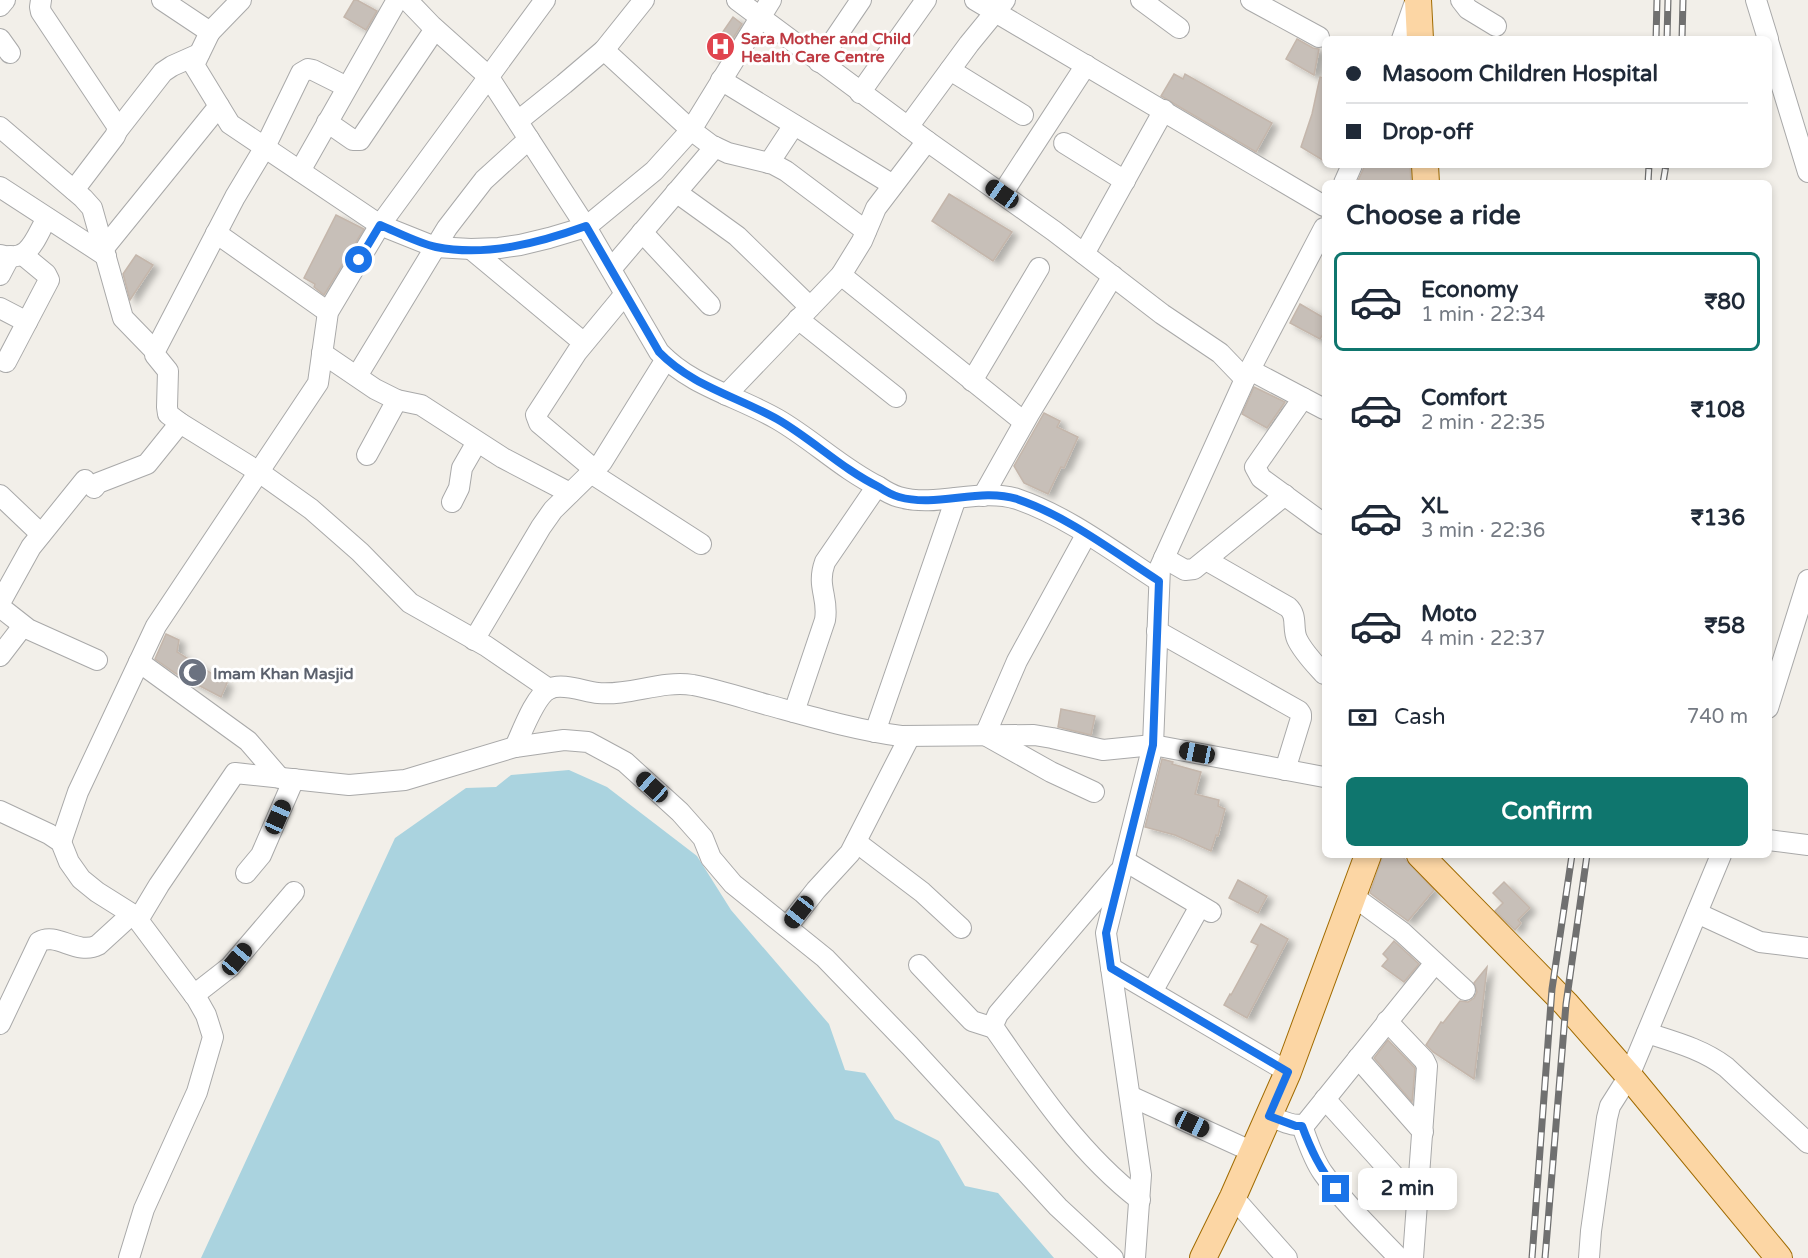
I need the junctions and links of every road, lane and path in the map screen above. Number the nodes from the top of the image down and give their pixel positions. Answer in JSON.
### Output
{"nodes":[{"id":1,"x":6,"y":0,"type":"edge"},
{"id":2,"x":162,"y":0,"type":"edge"},
{"id":3,"x":241,"y":0,"type":"edge"},
{"id":4,"x":397,"y":0,"type":"edge"},
{"id":5,"x":407,"y":0,"type":"edge"},
{"id":6,"x":545,"y":0,"type":"edge"},
{"id":7,"x":644,"y":0,"type":"edge"},
{"id":8,"x":737,"y":0,"type":"edge"},
{"id":9,"x":771,"y":0,"type":"edge"},
{"id":10,"x":861,"y":0,"type":"edge"},
{"id":11,"x":926,"y":0,"type":"edge"},
{"id":12,"x":975,"y":0,"type":"edge"},
{"id":13,"x":1141,"y":0,"type":"edge"},
{"id":14,"x":1251,"y":0,"type":"edge"},
{"id":15,"x":1417,"y":0,"type":"edge"},
{"id":16,"x":1461,"y":0,"type":"edge"},
{"id":17,"x":1756,"y":0,"type":"edge"},
{"id":18,"x":40,"y":1,"type":"edge"},
{"id":19,"x":0,"y":6,"type":"edge"},
{"id":20,"x":1000,"y":6,"type":"edge"},
{"id":21,"x":760,"y":17,"type":"junction"},
{"id":22,"x":1496,"y":26,"type":"dead end"},
{"id":23,"x":435,"y":28,"type":"junction"},
{"id":24,"x":1179,"y":28,"type":"dead end"},
{"id":25,"x":210,"y":32,"type":"junction"},
{"id":26,"x":1402,"y":36,"type":"edge"},
{"id":27,"x":1420,"y":36,"type":"edge"},
{"id":28,"x":1767,"y":36,"type":"edge"},
{"id":29,"x":1319,"y":37,"type":"dead end"},
{"id":30,"x":604,"y":50,"type":"junction"},
{"id":31,"x":1772,"y":52,"type":"edge"},
{"id":32,"x":199,"y":54,"type":"junction"},
{"id":33,"x":819,"y":62,"type":"junction"},
{"id":34,"x":1086,"y":65,"type":"junction"},
{"id":35,"x":950,"y":70,"type":"junction"},
{"id":36,"x":488,"y":76,"type":"junction"},
{"id":37,"x":721,"y":80,"type":"junction"},
{"id":38,"x":347,"y":87,"type":"junction"},
{"id":39,"x":860,"y":93,"type":"junction"},
{"id":40,"x":219,"y":106,"type":"junction"},
{"id":41,"x":1164,"y":110,"type":"junction"},
{"id":42,"x":1023,"y":115,"type":"dead end"},
{"id":43,"x":518,"y":121,"type":"junction"},
{"id":44,"x":327,"y":122,"type":"junction"},
{"id":45,"x":794,"y":124,"type":"junction"},
{"id":46,"x":0,"y":127,"type":"edge"},
{"id":47,"x":908,"y":127,"type":"junction"},
{"id":48,"x":691,"y":130,"type":"junction"},
{"id":49,"x":117,"y":131,"type":"junction"},
{"id":50,"x":529,"y":139,"type":"junction"},
{"id":51,"x":927,"y":141,"type":"junction"},
{"id":52,"x":1064,"y":142,"type":"dead end"},
{"id":53,"x":1804,"y":146,"type":"edge"},
{"id":54,"x":265,"y":147,"type":"junction"},
{"id":55,"x":715,"y":147,"type":"junction"},
{"id":56,"x":769,"y":163,"type":"junction"},
{"id":57,"x":300,"y":171,"type":"junction"},
{"id":58,"x":1808,"y":172,"type":"edge"},
{"id":59,"x":1125,"y":181,"type":"junction"},
{"id":60,"x":893,"y":185,"type":"junction"},
{"id":61,"x":0,"y":187,"type":"edge"},
{"id":62,"x":74,"y":190,"type":"junction"},
{"id":63,"x":676,"y":192,"type":"junction"},
{"id":64,"x":1002,"y":194,"type":"junction"},
{"id":65,"x":1322,"y":205,"type":"edge"},
{"id":66,"x":47,"y":218,"type":"junction"},
{"id":67,"x":380,"y":225,"type":"junction"},
{"id":68,"x":586,"y":226,"type":"junction"},
{"id":69,"x":866,"y":231,"type":"junction"},
{"id":70,"x":642,"y":232,"type":"junction"},
{"id":71,"x":216,"y":234,"type":"junction"},
{"id":72,"x":1322,"y":236,"type":"edge"},
{"id":73,"x":435,"y":247,"type":"junction"},
{"id":74,"x":471,"y":249,"type":"junction"},
{"id":75,"x":105,"y":252,"type":"junction"},
{"id":76,"x":1084,"y":254,"type":"junction"},
{"id":77,"x":11,"y":255,"type":"edge"},
{"id":78,"x":1039,"y":268,"type":"dead end"},
{"id":79,"x":610,"y":269,"type":"junction"},
{"id":80,"x":0,"y":275,"type":"edge"},
{"id":81,"x":840,"y":275,"type":"junction"},
{"id":82,"x":1113,"y":276,"type":"junction"},
{"id":83,"x":626,"y":294,"type":"junction"},
{"id":84,"x":710,"y":305,"type":"dead end"},
{"id":85,"x":0,"y":308,"type":"edge"},
{"id":86,"x":328,"y":312,"type":"junction"},
{"id":87,"x":804,"y":313,"type":"junction"},
{"id":88,"x":27,"y":322,"type":"junction"},
{"id":89,"x":584,"y":343,"type":"junction"},
{"id":90,"x":155,"y":351,"type":"junction"},
{"id":91,"x":322,"y":353,"type":"junction"},
{"id":92,"x":666,"y":359,"type":"junction"},
{"id":93,"x":6,"y":362,"type":"dead end"},
{"id":94,"x":1248,"y":375,"type":"junction"},
{"id":95,"x":357,"y":376,"type":"junction"},
{"id":96,"x":972,"y":381,"type":"junction"},
{"id":97,"x":726,"y":395,"type":"junction"},
{"id":98,"x":896,"y":397,"type":"dead end"},
{"id":99,"x":1303,"y":398,"type":"junction"},
{"id":100,"x":397,"y":400,"type":"junction"},
{"id":101,"x":1322,"y":408,"type":"edge"},
{"id":102,"x":1024,"y":422,"type":"junction"},
{"id":103,"x":180,"y":423,"type":"junction"},
{"id":104,"x":477,"y":442,"type":"junction"},
{"id":105,"x":367,"y":455,"type":"dead end"},
{"id":106,"x":593,"y":471,"type":"junction"},
{"id":107,"x":259,"y":472,"type":"junction"},
{"id":108,"x":877,"y":486,"type":"junction"},
{"id":109,"x":570,"y":494,"type":"junction"},
{"id":110,"x":0,"y":495,"type":"edge"},
{"id":111,"x":1285,"y":495,"type":"junction"},
{"id":112,"x":983,"y":496,"type":"junction"},
{"id":113,"x":956,"y":498,"type":"junction"},
{"id":114,"x":452,"y":502,"type":"dead end"},
{"id":115,"x":1322,"y":523,"type":"edge"},
{"id":116,"x":41,"y":534,"type":"junction"},
{"id":117,"x":1086,"y":534,"type":"junction"},
{"id":118,"x":701,"y":544,"type":"dead end"},
{"id":119,"x":1164,"y":558,"type":"junction"},
{"id":120,"x":1206,"y":560,"type":"junction"},
{"id":121,"x":1808,"y":579,"type":"edge"},
{"id":122,"x":1159,"y":581,"type":"junction"},
{"id":123,"x":0,"y":605,"type":"edge"},
{"id":124,"x":1804,"y":606,"type":"edge"},
{"id":125,"x":22,"y":626,"type":"junction"},
{"id":126,"x":1157,"y":631,"type":"junction"},
{"id":127,"x":474,"y":640,"type":"junction"},
{"id":128,"x":0,"y":656,"type":"edge"},
{"id":129,"x":97,"y":660,"type":"dead end"},
{"id":130,"x":139,"y":662,"type":"junction"},
{"id":131,"x":1322,"y":672,"type":"edge"},
{"id":132,"x":549,"y":689,"type":"junction"},
{"id":133,"x":1772,"y":697,"type":"edge"},
{"id":134,"x":794,"y":712,"type":"junction"},
{"id":135,"x":875,"y":732,"type":"junction"},
{"id":136,"x":986,"y":735,"type":"junction"},
{"id":137,"x":910,"y":736,"type":"junction"},
{"id":138,"x":1153,"y":745,"type":"junction"},
{"id":139,"x":515,"y":747,"type":"junction"},
{"id":140,"x":1285,"y":770,"type":"junction"},
{"id":141,"x":1322,"y":777,"type":"edge"},
{"id":142,"x":287,"y":779,"type":"junction"},
{"id":143,"x":1094,"y":792,"type":"dead end"},
{"id":144,"x":0,"y":811,"type":"edge"},
{"id":145,"x":1772,"y":841,"type":"edge"},
{"id":146,"x":61,"y":842,"type":"junction"},
{"id":147,"x":856,"y":842,"type":"junction"},
{"id":148,"x":1808,"y":846,"type":"edge"},
{"id":149,"x":1367,"y":858,"type":"edge"},
{"id":150,"x":1423,"y":858,"type":"edge"},
{"id":151,"x":1720,"y":858,"type":"edge"},
{"id":152,"x":1124,"y":865,"type":"junction"},
{"id":153,"x":246,"y":873,"type":"dead end"},
{"id":154,"x":294,"y":892,"type":"dead end"},
{"id":155,"x":1353,"y":896,"type":"junction"},
{"id":156,"x":1697,"y":913,"type":"junction"},
{"id":157,"x":135,"y":917,"type":"junction"},
{"id":158,"x":786,"y":927,"type":"junction"},
{"id":159,"x":961,"y":927,"type":"dead end"},
{"id":160,"x":1808,"y":948,"type":"edge"},
{"id":161,"x":1436,"y":963,"type":"junction"},
{"id":162,"x":919,"y":965,"type":"dead end"},
{"id":163,"x":1111,"y":968,"type":"junction"},
{"id":164,"x":1465,"y":990,"type":"dead end"},
{"id":165,"x":1152,"y":992,"type":"junction"},
{"id":166,"x":194,"y":995,"type":"junction"},
{"id":167,"x":1388,"y":1021,"type":"junction"},
{"id":168,"x":0,"y":1024,"type":"edge"},
{"id":169,"x":994,"y":1028,"type":"junction"},
{"id":170,"x":1647,"y":1033,"type":"junction"},
{"id":171,"x":1358,"y":1058,"type":"junction"},
{"id":172,"x":1288,"y":1072,"type":"junction"},
{"id":173,"x":1629,"y":1076,"type":"junction"},
{"id":174,"x":1130,"y":1096,"type":"junction"},
{"id":175,"x":1325,"y":1099,"type":"junction"},
{"id":176,"x":1269,"y":1116,"type":"junction"},
{"id":177,"x":1302,"y":1126,"type":"junction"},
{"id":178,"x":1423,"y":1132,"type":"junction"},
{"id":179,"x":1808,"y":1143,"type":"edge"},
{"id":180,"x":1253,"y":1152,"type":"junction"},
{"id":181,"x":1233,"y":1197,"type":"junction"},
{"id":182,"x":1140,"y":1200,"type":"junction"},
{"id":183,"x":1418,"y":1201,"type":"junction"},
{"id":184,"x":1772,"y":1255,"type":"edge"},
{"id":185,"x":129,"y":1258,"type":"edge"},
{"id":186,"x":1113,"y":1258,"type":"edge"},
{"id":187,"x":1135,"y":1258,"type":"edge"},
{"id":188,"x":1203,"y":1258,"type":"edge"},
{"id":189,"x":1287,"y":1258,"type":"edge"},
{"id":190,"x":1399,"y":1258,"type":"edge"},
{"id":191,"x":1413,"y":1258,"type":"edge"},
{"id":192,"x":1589,"y":1258,"type":"edge"}],
"edges":[{"from":1,"to":19,"type":"street"},
{"from":2,"to":25,"type":"street"},
{"from":3,"to":25,"type":"street"},
{"from":4,"to":38,"type":"street"},
{"from":5,"to":23,"type":"street"},
{"from":6,"to":36,"type":"street"},
{"from":7,"to":30,"type":"street"},
{"from":8,"to":21,"type":"street"},
{"from":9,"to":21,"type":"street"},
{"from":10,"to":33,"type":"street"},
{"from":11,"to":39,"type":"street"},
{"from":12,"to":20,"type":"street"},
{"from":13,"to":24,"type":"street"},
{"from":14,"to":29,"type":"street"},
{"from":15,"to":26,"type":"street"},
{"from":15,"to":27,"type":"main road"},
{"from":16,"to":22,"type":"street"},
{"from":17,"to":28,"type":"street"},
{"from":18,"to":49,"type":"street"},
{"from":20,"to":34,"type":"street"},
{"from":20,"to":35,"type":"street"},
{"from":21,"to":33,"type":"street"},
{"from":21,"to":37,"type":"street"},
{"from":23,"to":36,"type":"street"},
{"from":23,"to":44,"type":"street"},
{"from":25,"to":32,"type":"street"},
{"from":30,"to":43,"type":"street"},
{"from":30,"to":48,"type":"street"},
{"from":31,"to":53,"type":"street"},
{"from":32,"to":40,"type":"street"},
{"from":32,"to":49,"type":"street"},
{"from":33,"to":39,"type":"street"},
{"from":34,"to":41,"type":"street"},
{"from":34,"to":64,"type":"street"},
{"from":35,"to":42,"type":"street"},
{"from":35,"to":47,"type":"street"},
{"from":36,"to":43,"type":"street"},
{"from":36,"to":67,"type":"street"},
{"from":37,"to":45,"type":"street"},
{"from":37,"to":48,"type":"street"},
{"from":38,"to":44,"type":"street"},
{"from":38,"to":54,"type":"street"},
{"from":39,"to":47,"type":"street"},
{"from":40,"to":54,"type":"street"},
{"from":40,"to":75,"type":"street"},
{"from":41,"to":59,"type":"street"},
{"from":41,"to":65,"type":"street"},
{"from":43,"to":50,"type":"street"},
{"from":44,"to":57,"type":"street"},
{"from":45,"to":56,"type":"street"},
{"from":45,"to":60,"type":"street"},
{"from":46,"to":62,"type":"street"},
{"from":47,"to":51,"type":"street"},
{"from":48,"to":55,"type":"street"},
{"from":48,"to":68,"type":"street"},
{"from":49,"to":62,"type":"street"},
{"from":50,"to":68,"type":"street"},
{"from":50,"to":73,"type":"street"},
{"from":51,"to":60,"type":"street"},
{"from":51,"to":64,"type":"street"},
{"from":52,"to":59,"type":"street"},
{"from":53,"to":58,"type":"street"},
{"from":54,"to":57,"type":"street"},
{"from":54,"to":71,"type":"street"},
{"from":55,"to":56,"type":"street"},
{"from":55,"to":63,"type":"street"},
{"from":56,"to":69,"type":"street"},
{"from":57,"to":67,"type":"street"},
{"from":59,"to":76,"type":"street"},
{"from":60,"to":69,"type":"street"},
{"from":61,"to":66,"type":"street"},
{"from":62,"to":75,"type":"street"},
{"from":63,"to":70,"type":"street"},
{"from":63,"to":87,"type":"street"},
{"from":64,"to":76,"type":"street"},
{"from":66,"to":75,"type":"street"},
{"from":66,"to":77,"type":"street"},
{"from":67,"to":73,"type":"street"},
{"from":67,"to":86,"type":"street"},
{"from":68,"to":74,"type":"street"},
{"from":68,"to":79,"type":"street"},
{"from":69,"to":81,"type":"street"},
{"from":70,"to":79,"type":"street"},
{"from":70,"to":84,"type":"street"},
{"from":71,"to":86,"type":"street"},
{"from":71,"to":90,"type":"street"},
{"from":72,"to":94,"type":"street"},
{"from":73,"to":74,"type":"street"},
{"from":73,"to":95,"type":"street"},
{"from":74,"to":89,"type":"street"},
{"from":75,"to":90,"type":"street"},
{"from":76,"to":82,"type":"street"},
{"from":77,"to":80,"type":"street"},
{"from":77,"to":88,"type":"street"},
{"from":78,"to":96,"type":"street"},
{"from":79,"to":83,"type":"street"},
{"from":81,"to":87,"type":"street"},
{"from":81,"to":96,"type":"street"},
{"from":82,"to":94,"type":"street"},
{"from":82,"to":102,"type":"street"},
{"from":83,"to":89,"type":"street"},
{"from":83,"to":92,"type":"street"},
{"from":85,"to":88,"type":"street"},
{"from":86,"to":91,"type":"street"},
{"from":87,"to":97,"type":"street"},
{"from":87,"to":98,"type":"street"},
{"from":88,"to":93,"type":"street"},
{"from":89,"to":106,"type":"street"},
{"from":90,"to":103,"type":"street"},
{"from":91,"to":95,"type":"street"},
{"from":91,"to":107,"type":"street"},
{"from":92,"to":97,"type":"street"},
{"from":92,"to":106,"type":"street"},
{"from":94,"to":99,"type":"street"},
{"from":94,"to":119,"type":"street"},
{"from":95,"to":100,"type":"street"},
{"from":96,"to":102,"type":"street"},
{"from":97,"to":108,"type":"street"},
{"from":99,"to":101,"type":"street"},
{"from":99,"to":111,"type":"street"},
{"from":100,"to":104,"type":"street"},
{"from":100,"to":105,"type":"street"},
{"from":102,"to":112,"type":"street"},
{"from":103,"to":107,"type":"street"},
{"from":103,"to":116,"type":"street"},
{"from":104,"to":109,"type":"street"},
{"from":104,"to":114,"type":"street"},
{"from":106,"to":109,"type":"street"},
{"from":106,"to":118,"type":"street"},
{"from":107,"to":127,"type":"street"},
{"from":107,"to":130,"type":"street"},
{"from":108,"to":113,"type":"street"},
{"from":108,"to":134,"type":"street"},
{"from":109,"to":127,"type":"street"},
{"from":110,"to":116,"type":"street"},
{"from":111,"to":115,"type":"street"},
{"from":111,"to":120,"type":"street"},
{"from":112,"to":113,"type":"street"},
{"from":112,"to":117,"type":"street"},
{"from":113,"to":135,"type":"street"},
{"from":116,"to":123,"type":"street"},
{"from":117,"to":122,"type":"street"},
{"from":117,"to":136,"type":"street"},
{"from":119,"to":120,"type":"street"},
{"from":119,"to":122,"type":"street"},
{"from":120,"to":131,"type":"street"},
{"from":121,"to":124,"type":"street"},
{"from":122,"to":126,"type":"street"},
{"from":123,"to":125,"type":"street"},
{"from":124,"to":133,"type":"street"},
{"from":125,"to":128,"type":"street"},
{"from":125,"to":129,"type":"street"},
{"from":126,"to":138,"type":"street"},
{"from":126,"to":140,"type":"street"},
{"from":127,"to":132,"type":"street"},
{"from":130,"to":142,"type":"street"},
{"from":130,"to":146,"type":"street"},
{"from":132,"to":134,"type":"street"},
{"from":132,"to":139,"type":"street"},
{"from":134,"to":135,"type":"street"},
{"from":135,"to":137,"type":"street"},
{"from":136,"to":137,"type":"street"},
{"from":136,"to":138,"type":"street"},
{"from":136,"to":143,"type":"street"},
{"from":137,"to":147,"type":"street"},
{"from":138,"to":140,"type":"street"},
{"from":138,"to":152,"type":"street"},
{"from":139,"to":142,"type":"street"},
{"from":139,"to":158,"type":"street"},
{"from":140,"to":141,"type":"street"},
{"from":142,"to":153,"type":"street"},
{"from":142,"to":157,"type":"street"},
{"from":144,"to":146,"type":"street"},
{"from":145,"to":148,"type":"street"},
{"from":146,"to":157,"type":"street"},
{"from":147,"to":158,"type":"street"},
{"from":147,"to":159,"type":"street"},
{"from":149,"to":155,"type":"main road"},
{"from":150,"to":173,"type":"main road"},
{"from":151,"to":156,"type":"street"},
{"from":152,"to":163,"type":"street"},
{"from":152,"to":165,"type":"street"},
{"from":152,"to":169,"type":"street"},
{"from":154,"to":166,"type":"street"},
{"from":155,"to":161,"type":"street"},
{"from":155,"to":172,"type":"main road"},
{"from":156,"to":160,"type":"street"},
{"from":156,"to":170,"type":"street"},
{"from":157,"to":166,"type":"street"},
{"from":157,"to":168,"type":"street"},
{"from":158,"to":186,"type":"street"},
{"from":161,"to":164,"type":"street"},
{"from":161,"to":167,"type":"street"},
{"from":162,"to":169,"type":"street"},
{"from":163,"to":165,"type":"street"},
{"from":163,"to":174,"type":"street"},
{"from":165,"to":172,"type":"street"},
{"from":166,"to":185,"type":"street"},
{"from":167,"to":171,"type":"street"},
{"from":167,"to":178,"type":"street"},
{"from":169,"to":182,"type":"street"},
{"from":170,"to":173,"type":"street"},
{"from":170,"to":179,"type":"street"},
{"from":171,"to":175,"type":"street"},
{"from":171,"to":178,"type":"street"},
{"from":172,"to":176,"type":"main road"},
{"from":173,"to":184,"type":"main road"},
{"from":173,"to":192,"type":"street"},
{"from":174,"to":180,"type":"street"},
{"from":174,"to":182,"type":"street"},
{"from":175,"to":177,"type":"street"},
{"from":175,"to":183,"type":"street"},
{"from":176,"to":177,"type":"street"},
{"from":176,"to":180,"type":"main road"},
{"from":177,"to":190,"type":"street"},
{"from":178,"to":183,"type":"street"},
{"from":180,"to":181,"type":"main road"},
{"from":181,"to":188,"type":"main road"},
{"from":181,"to":189,"type":"street"},
{"from":182,"to":187,"type":"street"},
{"from":183,"to":191,"type":"street"}]}
